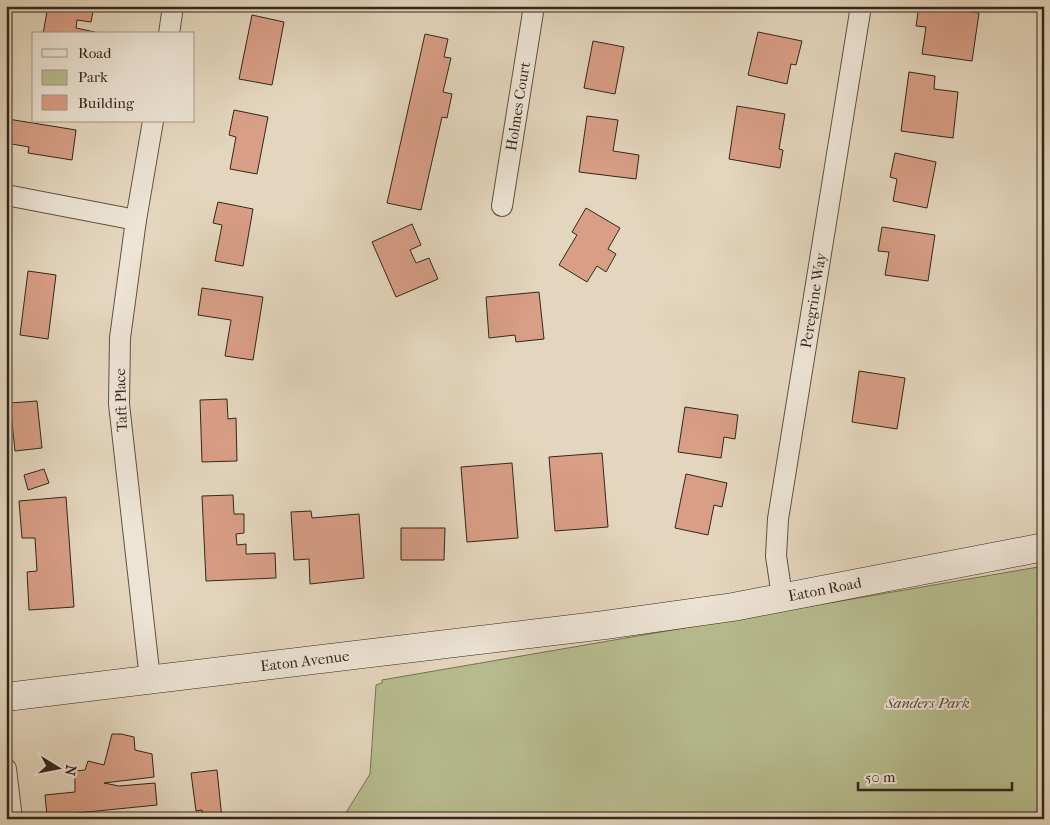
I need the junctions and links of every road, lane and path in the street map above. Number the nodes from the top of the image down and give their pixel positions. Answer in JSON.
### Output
{"nodes":[{"id":1,"x":173,"y":6,"type":"edge"},
{"id":2,"x":534,"y":6,"type":"edge"},
{"id":3,"x":861,"y":6,"type":"edge"},
{"id":4,"x":168,"y":32,"type":"edge"},
{"id":5,"x":153,"y":122,"type":"edge"},
{"id":6,"x":6,"y":195,"type":"edge"},
{"id":7,"x":502,"y":206,"type":"dead end"},
{"id":8,"x":136,"y":220,"type":"junction"},
{"id":9,"x":1044,"y":547,"type":"edge"},
{"id":10,"x":782,"y":596,"type":"junction"},
{"id":11,"x":605,"y":625,"type":"joint"},
{"id":12,"x":150,"y":679,"type":"junction"},
{"id":13,"x":6,"y":697,"type":"edge"},
{"id":14,"x":6,"y":769,"type":"edge"},
{"id":15,"x":12,"y":819,"type":"edge"}],
"edges":[{"from":1,"to":4,"type":"street"},
{"from":2,"to":7,"type":"street","name":"Holmes Court"},
{"from":3,"to":10,"type":"street","name":"Peregrine Way"},
{"from":5,"to":8,"type":"street","name":"Taft Place"},
{"from":6,"to":8,"type":"street"},
{"from":8,"to":12,"type":"street","name":"Taft Place"},
{"from":9,"to":10,"type":"street","name":"Eaton Road"},
{"from":10,"to":11,"type":"street","name":"Eaton Road"},
{"from":11,"to":12,"type":"street","name":"Eaton Avenue"},
{"from":12,"to":13,"type":"street","name":"Eaton Avenue"},
{"from":14,"to":15,"type":"street"}]}
